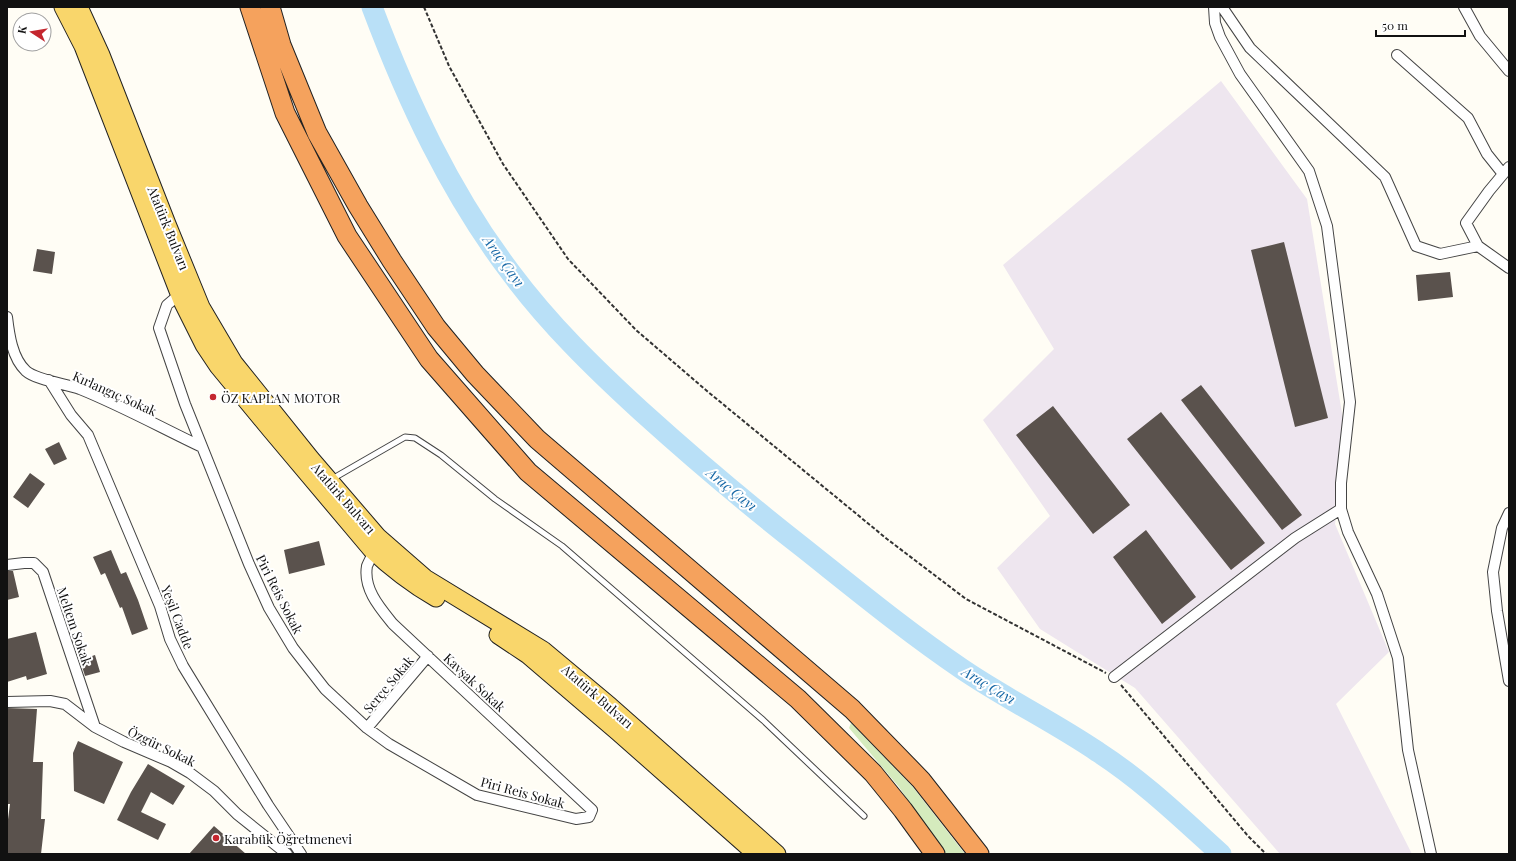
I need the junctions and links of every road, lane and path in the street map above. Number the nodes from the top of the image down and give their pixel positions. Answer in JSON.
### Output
{"nodes":[{"id":1,"x":63,"y":7,"type":"edge"},
{"id":2,"x":79,"y":7,"type":"edge"},
{"id":3,"x":250,"y":7,"type":"edge"},
{"id":4,"x":270,"y":7,"type":"edge"},
{"id":5,"x":424,"y":7,"type":"edge"},
{"id":6,"x":1214,"y":7,"type":"edge"},
{"id":7,"x":1222,"y":7,"type":"edge"},
{"id":8,"x":1464,"y":7,"type":"edge"},
{"id":9,"x":1397,"y":55,"type":"dead end"},
{"id":10,"x":1509,"y":71,"type":"edge"},
{"id":11,"x":1506,"y":171,"type":"edge"},
{"id":12,"x":1478,"y":246,"type":"junction"},
{"id":13,"x":1509,"y":268,"type":"edge"},
{"id":14,"x":187,"y":292,"type":"junction"},
{"id":15,"x":7,"y":317,"type":"edge"},
{"id":16,"x":49,"y":380,"type":"junction"},
{"id":17,"x":202,"y":447,"type":"junction"},
{"id":18,"x":329,"y":480,"type":"junction"},
{"id":19,"x":1341,"y":508,"type":"junction"},
{"id":20,"x":1509,"y":513,"type":"edge"},
{"id":21,"x":374,"y":552,"type":"junction"},
{"id":22,"x":7,"y":565,"type":"edge"},
{"id":23,"x":428,"y":656,"type":"junction"},
{"id":24,"x":1114,"y":677,"type":"junction"},
{"id":25,"x":1509,"y":681,"type":"edge"},
{"id":26,"x":7,"y":702,"type":"edge"},
{"id":27,"x":95,"y":727,"type":"junction"},
{"id":28,"x":367,"y":728,"type":"junction"},
{"id":29,"x":864,"y":816,"type":"dead end"},
{"id":30,"x":589,"y":817,"type":"joint"},
{"id":31,"x":287,"y":854,"type":"edge"},
{"id":32,"x":301,"y":854,"type":"edge"},
{"id":33,"x":756,"y":854,"type":"edge"},
{"id":34,"x":777,"y":854,"type":"edge"},
{"id":35,"x":935,"y":854,"type":"edge"},
{"id":36,"x":979,"y":854,"type":"edge"},
{"id":37,"x":1266,"y":854,"type":"edge"},
{"id":38,"x":1431,"y":854,"type":"edge"}],
"edges":[{"from":1,"to":14,"type":"main road","name":"Atatürk Bulvarı"},
{"from":2,"to":14,"type":"main road","name":"Atatürk Bulvarı"},
{"from":3,"to":35,"type":"highway"},
{"from":4,"to":36,"type":"highway"},
{"from":5,"to":24,"type":"path"},
{"from":6,"to":19,"type":"street"},
{"from":7,"to":12,"type":"street"},
{"from":8,"to":10,"type":"street"},
{"from":9,"to":11,"type":"street"},
{"from":11,"to":12,"type":"street"},
{"from":12,"to":13,"type":"street"},
{"from":14,"to":17,"type":"street","name":"Piri Reis Sokak"},
{"from":14,"to":18,"type":"main road","name":"Atatürk Bulvarı"},
{"from":14,"to":21,"type":"main road","name":"Atatürk Bulvarı"},
{"from":15,"to":16,"type":"street","name":"Kırlangıç Sokak"},
{"from":16,"to":17,"type":"street","name":"Kırlangıç Sokak"},
{"from":16,"to":32,"type":"street","name":"Yeşil Cadde"},
{"from":17,"to":28,"type":"street","name":"Piri Reis Sokak"},
{"from":18,"to":29,"type":"lane"},
{"from":18,"to":34,"type":"main road","name":"Atatürk Bulvarı"},
{"from":19,"to":24,"type":"street"},
{"from":19,"to":38,"type":"street"},
{"from":20,"to":25,"type":"street"},
{"from":21,"to":23,"type":"street","name":"Kavşak Sokak"},
{"from":21,"to":33,"type":"main road","name":"Atatürk Bulvarı"},
{"from":22,"to":27,"type":"street","name":"Meltem Sokak"},
{"from":23,"to":28,"type":"street","name":"Serçe Sokak"},
{"from":23,"to":30,"type":"street","name":"Kavşak Sokak"},
{"from":24,"to":37,"type":"path"},
{"from":26,"to":27,"type":"street","name":"Özgür Sokak"},
{"from":27,"to":31,"type":"street","name":"Özgür Sokak"},
{"from":28,"to":30,"type":"street","name":"Piri Reis Sokak"}]}
